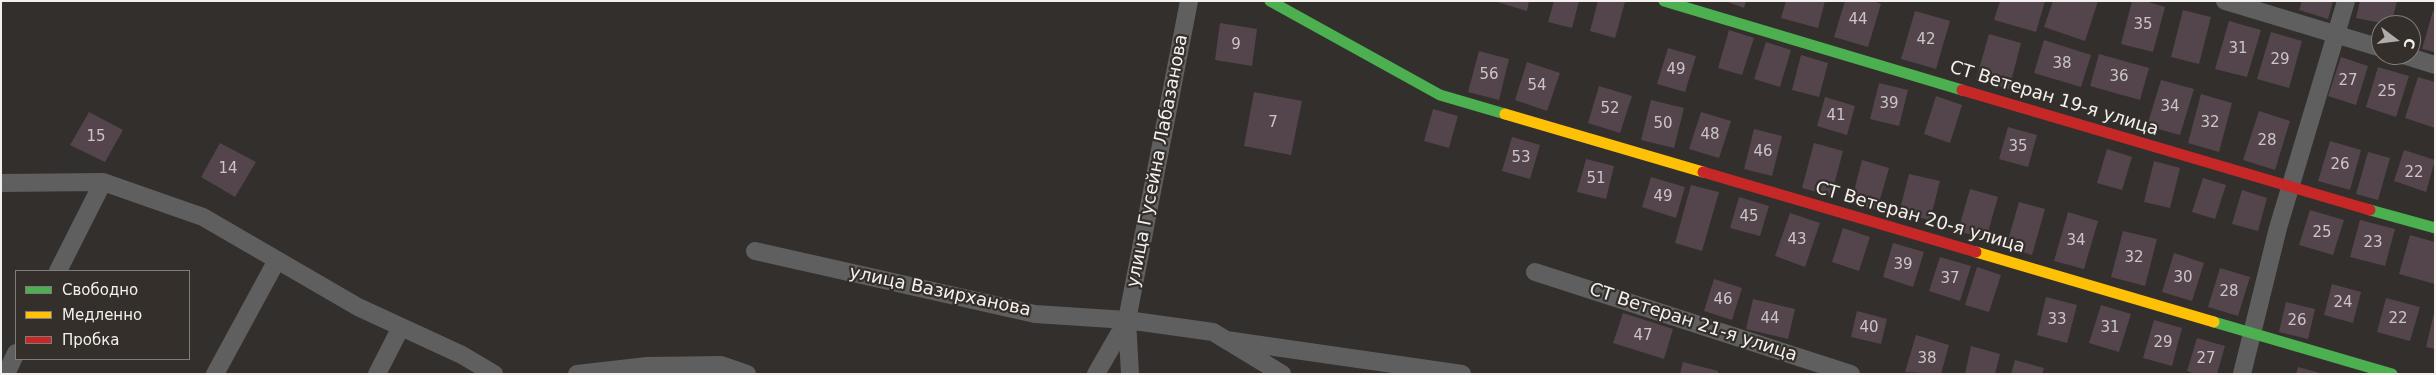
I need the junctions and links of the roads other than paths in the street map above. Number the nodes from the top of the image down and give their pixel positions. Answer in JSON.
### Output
{"nodes":[{"id":1,"x":1189,"y":1,"type":"edge"},
{"id":2,"x":1270,"y":1,"type":"edge"},
{"id":3,"x":1664,"y":1,"type":"edge"},
{"id":4,"x":2225,"y":1,"type":"edge"},
{"id":5,"x":2346,"y":1,"type":"edge"},
{"id":6,"x":2337,"y":34,"type":"junction"},
{"id":7,"x":2371,"y":45,"type":"edge"},
{"id":8,"x":2421,"y":60,"type":"edge"},
{"id":9,"x":2435,"y":65,"type":"edge"},
{"id":10,"x":103,"y":182,"type":"junction"},
{"id":11,"x":1,"y":183,"type":"edge"},
{"id":12,"x":2290,"y":188,"type":"junction"},
{"id":13,"x":2435,"y":228,"type":"edge"},
{"id":14,"x":755,"y":251,"type":"dead end"},
{"id":15,"x":277,"y":260,"type":"junction"},
{"id":16,"x":59,"y":270,"type":"edge"},
{"id":17,"x":1535,"y":272,"type":"dead end"},
{"id":18,"x":1127,"y":320,"type":"junction"},
{"id":19,"x":401,"y":327,"type":"junction"},
{"id":20,"x":2252,"y":334,"type":"junction"},
{"id":21,"x":1226,"y":340,"type":"junction"},
{"id":22,"x":15,"y":355,"type":"edge"},
{"id":23,"x":719,"y":369,"type":"edge"},
{"id":24,"x":6,"y":374,"type":"edge"},
{"id":25,"x":215,"y":374,"type":"edge"},
{"id":26,"x":377,"y":374,"type":"edge"},
{"id":27,"x":494,"y":374,"type":"edge"},
{"id":28,"x":577,"y":374,"type":"edge"},
{"id":29,"x":747,"y":374,"type":"edge"},
{"id":30,"x":1096,"y":374,"type":"edge"},
{"id":31,"x":1130,"y":374,"type":"edge"},
{"id":32,"x":1282,"y":374,"type":"edge"},
{"id":33,"x":1462,"y":374,"type":"edge"},
{"id":34,"x":1851,"y":374,"type":"edge"},
{"id":35,"x":2242,"y":374,"type":"edge"},
{"id":36,"x":2392,"y":374,"type":"edge"}],
"edges":[{"from":1,"to":18,"type":"street","name":"улица Гусейна Лабазанова"},
{"from":2,"to":20,"type":"street","name":"СТ Ветеран 20-я улица"},
{"from":3,"to":12,"type":"street","name":"СТ Ветеран 19-я улица"},
{"from":4,"to":6,"type":"street"},
{"from":5,"to":6,"type":"street"},
{"from":6,"to":7,"type":"street"},
{"from":6,"to":12,"type":"street"},
{"from":8,"to":9,"type":"street"},
{"from":10,"to":11,"type":"street"},
{"from":10,"to":15,"type":"street"},
{"from":10,"to":16,"type":"street"},
{"from":12,"to":13,"type":"street","name":"СТ Ветеран 19-я улица"},
{"from":12,"to":20,"type":"street"},
{"from":14,"to":18,"type":"street","name":"улица Вазирханова"},
{"from":15,"to":19,"type":"street"},
{"from":15,"to":25,"type":"street"},
{"from":17,"to":34,"type":"street","name":"СТ Ветеран 21-я улица"},
{"from":18,"to":21,"type":"street","name":"улица Вазирханова"},
{"from":18,"to":30,"type":"street"},
{"from":18,"to":31,"type":"street"},
{"from":19,"to":26,"type":"street"},
{"from":19,"to":27,"type":"street"},
{"from":20,"to":35,"type":"street"},
{"from":20,"to":36,"type":"street","name":"СТ Ветеран 20-я улица"},
{"from":21,"to":32,"type":"street"},
{"from":21,"to":33,"type":"street"},
{"from":22,"to":24,"type":"street"},
{"from":23,"to":28,"type":"street"},
{"from":23,"to":29,"type":"street"}]}
